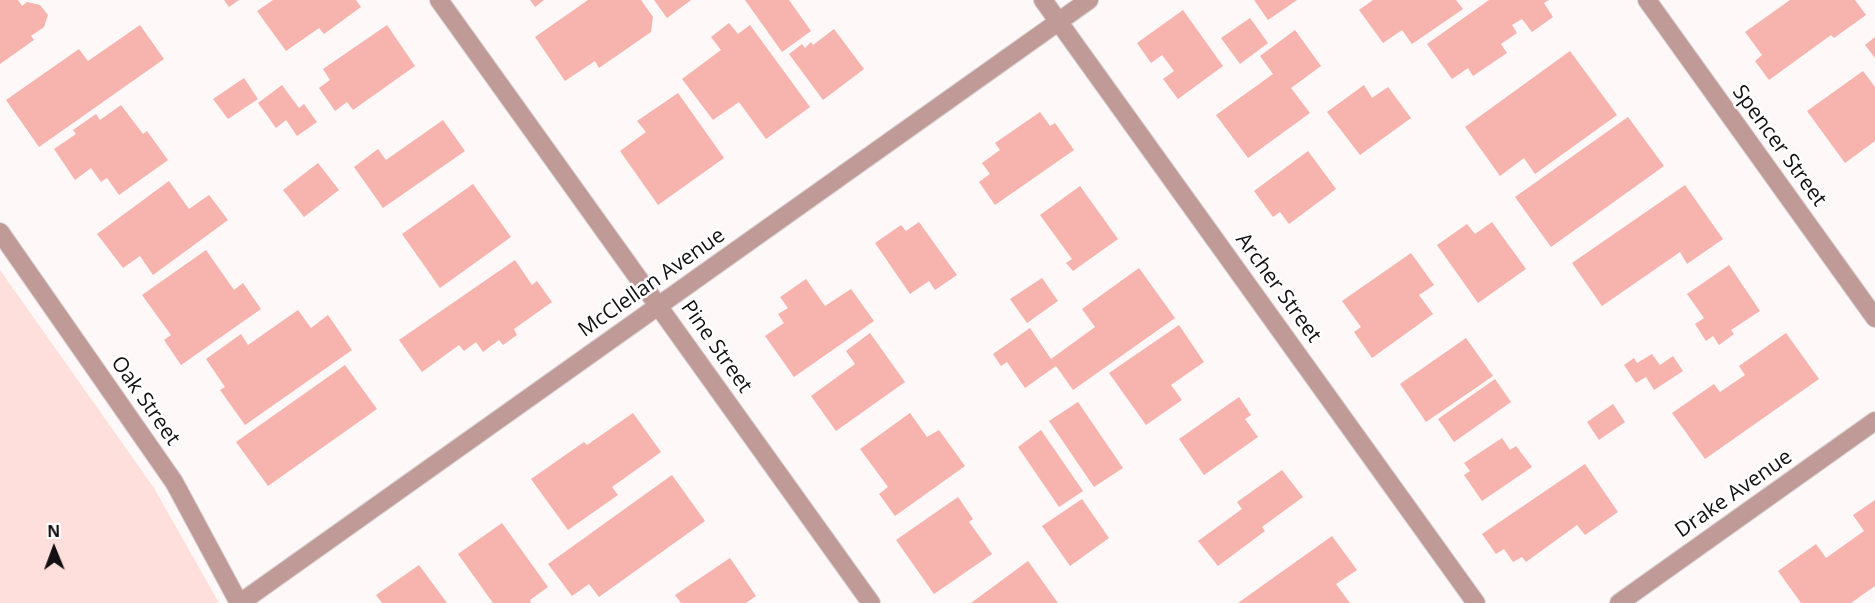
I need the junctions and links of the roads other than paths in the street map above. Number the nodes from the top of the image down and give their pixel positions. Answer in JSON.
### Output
{"nodes":[{"id":1,"x":440,"y":0,"type":"edge"},
{"id":2,"x":1043,"y":0,"type":"edge"},
{"id":3,"x":1089,"y":0,"type":"edge"},
{"id":4,"x":1647,"y":0,"type":"edge"},
{"id":5,"x":1059,"y":22,"type":"junction"},
{"id":6,"x":0,"y":232,"type":"edge"},
{"id":7,"x":659,"y":305,"type":"junction"},
{"id":8,"x":1875,"y":318,"type":"edge"},
{"id":9,"x":1875,"y":422,"type":"edge"},
{"id":10,"x":240,"y":603,"type":"edge"},
{"id":11,"x":871,"y":603,"type":"edge"},
{"id":12,"x":1476,"y":603,"type":"edge"},
{"id":13,"x":1619,"y":603,"type":"edge"}],
"edges":[{"from":1,"to":7,"type":"street","name":"Pine Street"},
{"from":2,"to":5,"type":"street","name":"Archer Street"},
{"from":3,"to":5,"type":"street","name":"McClellan Avenue"},
{"from":4,"to":8,"type":"street","name":"Spencer Street"},
{"from":5,"to":7,"type":"street","name":"McClellan Avenue"},
{"from":5,"to":12,"type":"street","name":"Archer Street"},
{"from":6,"to":10,"type":"street","name":"Oak Street"},
{"from":7,"to":10,"type":"street","name":"McClellan Avenue"},
{"from":7,"to":11,"type":"street","name":"Pine Street"},
{"from":9,"to":13,"type":"street","name":"Drake Avenue"}]}
